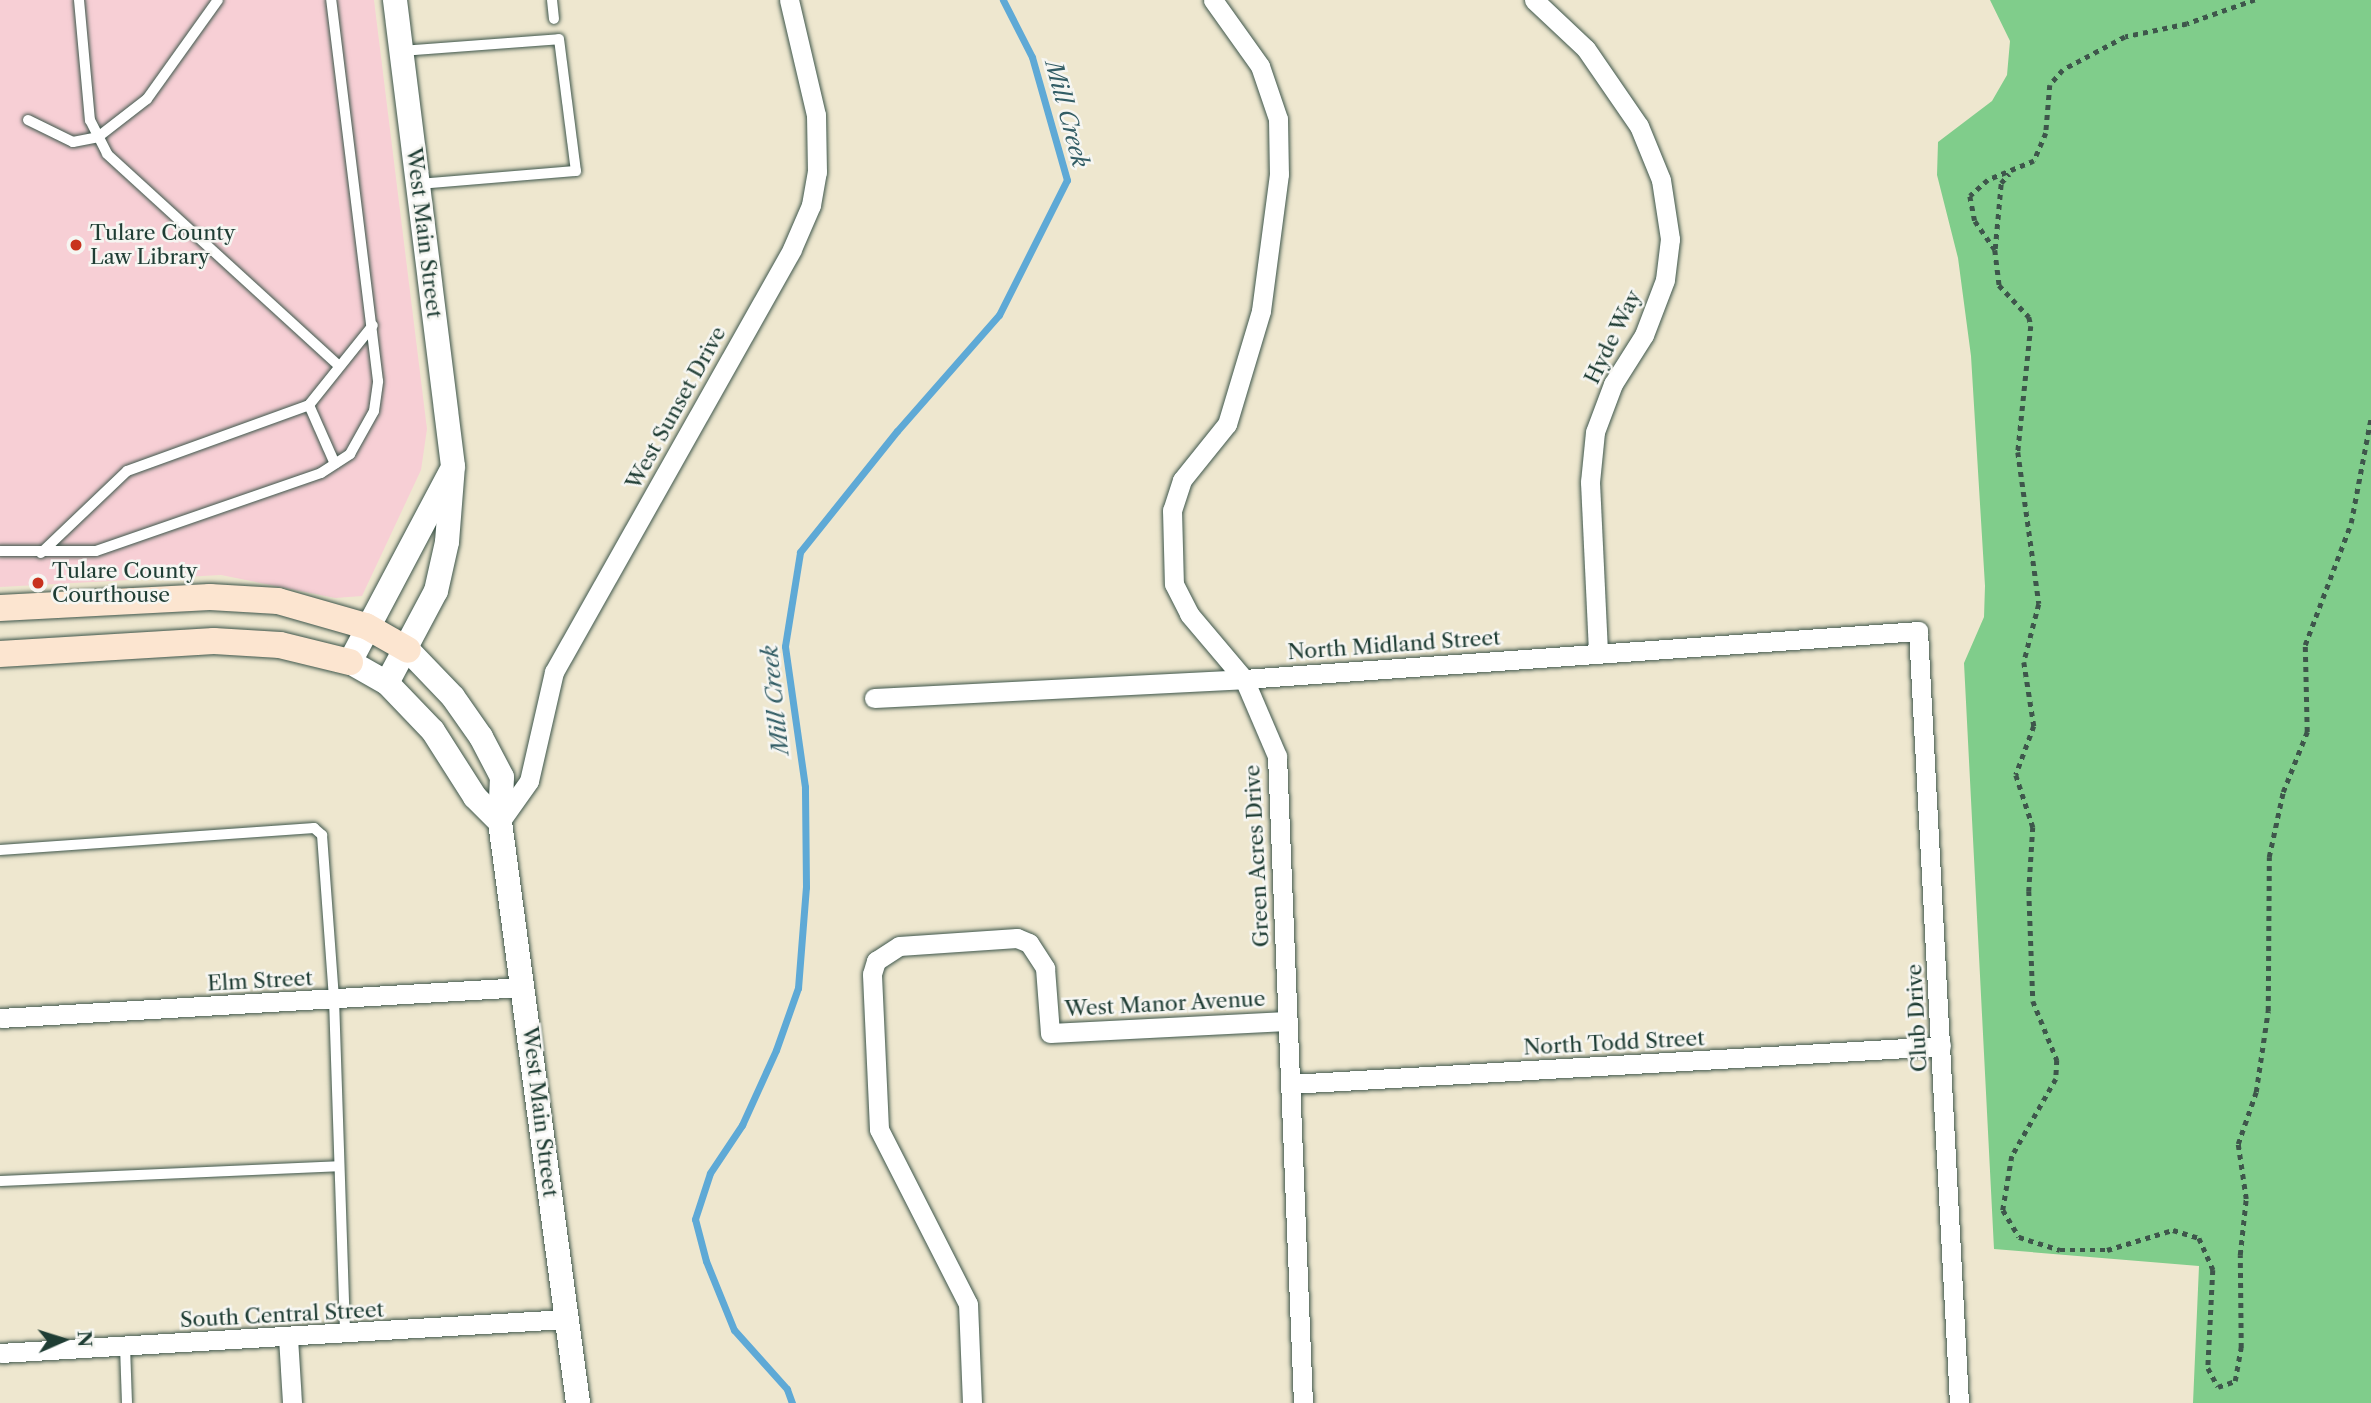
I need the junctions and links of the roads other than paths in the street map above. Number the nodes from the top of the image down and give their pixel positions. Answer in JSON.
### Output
{"nodes":[{"id":1,"x":79,"y":0,"type":"edge"},
{"id":2,"x":218,"y":0,"type":"edge"},
{"id":3,"x":331,"y":0,"type":"edge"},
{"id":4,"x":395,"y":0,"type":"edge"},
{"id":5,"x":552,"y":0,"type":"edge"},
{"id":6,"x":789,"y":0,"type":"edge"},
{"id":7,"x":1213,"y":0,"type":"edge"},
{"id":8,"x":1534,"y":0,"type":"edge"},
{"id":9,"x":554,"y":19,"type":"dead end"},
{"id":10,"x":401,"y":51,"type":"junction"},
{"id":11,"x":28,"y":120,"type":"dead end"},
{"id":12,"x":98,"y":137,"type":"junction"},
{"id":13,"x":418,"y":184,"type":"junction"},
{"id":14,"x":373,"y":325,"type":"junction"},
{"id":15,"x":339,"y":366,"type":"junction"},
{"id":16,"x":309,"y":405,"type":"junction"},
{"id":17,"x":335,"y":464,"type":"junction"},
{"id":18,"x":453,"y":466,"type":"junction"},
{"id":19,"x":0,"y":551,"type":"edge"},
{"id":20,"x":41,"y":553,"type":"junction"},
{"id":21,"x":0,"y":608,"type":"edge"},
{"id":22,"x":366,"y":626,"type":"junction"},
{"id":23,"x":1918,"y":631,"type":"joint"},
{"id":24,"x":408,"y":650,"type":"junction"},
{"id":25,"x":1598,"y":652,"type":"junction"},
{"id":26,"x":0,"y":654,"type":"edge"},
{"id":27,"x":350,"y":662,"type":"junction"},
{"id":28,"x":1244,"y":679,"type":"junction"},
{"id":29,"x":387,"y":683,"type":"junction"},
{"id":30,"x":874,"y":698,"type":"dead end"},
{"id":31,"x":500,"y":822,"type":"junction"},
{"id":32,"x":0,"y":850,"type":"edge"},
{"id":33,"x":524,"y":987,"type":"junction"},
{"id":34,"x":334,"y":999,"type":"junction"},
{"id":35,"x":0,"y":1018,"type":"edge"},
{"id":36,"x":1287,"y":1021,"type":"junction"},
{"id":37,"x":1941,"y":1046,"type":"junction"},
{"id":38,"x":1290,"y":1084,"type":"junction"},
{"id":39,"x":339,"y":1166,"type":"junction"},
{"id":40,"x":0,"y":1181,"type":"edge"},
{"id":41,"x":566,"y":1320,"type":"junction"},
{"id":42,"x":345,"y":1334,"type":"junction"},
{"id":43,"x":288,"y":1337,"type":"junction"},
{"id":44,"x":125,"y":1346,"type":"junction"},
{"id":45,"x":0,"y":1353,"type":"edge"},
{"id":46,"x":127,"y":1403,"type":"edge"},
{"id":47,"x":292,"y":1403,"type":"edge"},
{"id":48,"x":578,"y":1403,"type":"edge"},
{"id":49,"x":972,"y":1403,"type":"edge"},
{"id":50,"x":1303,"y":1403,"type":"edge"},
{"id":51,"x":1959,"y":1403,"type":"edge"}],
"edges":[{"from":1,"to":12,"type":"lane"},
{"from":2,"to":12,"type":"lane"},
{"from":3,"to":14,"type":"lane"},
{"from":4,"to":10,"type":"street","name":"West Main Street"},
{"from":5,"to":9,"type":"lane"},
{"from":6,"to":31,"type":"street","name":"West Sunset Drive"},
{"from":7,"to":28,"type":"street","name":"Green Acres Drive"},
{"from":8,"to":25,"type":"street","name":"Hyde Way"},
{"from":10,"to":13,"type":"street","name":"West Main Street"},
{"from":10,"to":13,"type":"lane"},
{"from":11,"to":12,"type":"lane"},
{"from":12,"to":15,"type":"lane"},
{"from":13,"to":18,"type":"street","name":"West Main Street"},
{"from":14,"to":15,"type":"lane"},
{"from":14,"to":17,"type":"lane"},
{"from":15,"to":16,"type":"lane"},
{"from":16,"to":17,"type":"lane"},
{"from":16,"to":20,"type":"lane"},
{"from":17,"to":20,"type":"lane"},
{"from":18,"to":22,"type":"street"},
{"from":18,"to":24,"type":"street","name":"West Main Street"},
{"from":19,"to":20,"type":"lane"},
{"from":21,"to":22,"type":"main road"},
{"from":22,"to":24,"type":"main road"},
{"from":22,"to":27,"type":"street"},
{"from":23,"to":25,"type":"street","name":"North Midland Street"},
{"from":23,"to":37,"type":"street","name":"Club Drive"},
{"from":24,"to":29,"type":"street","name":"West Main Street"},
{"from":24,"to":31,"type":"street","name":"West Main Street"},
{"from":25,"to":28,"type":"street","name":"North Midland Street"},
{"from":26,"to":27,"type":"main road"},
{"from":27,"to":29,"type":"street"},
{"from":28,"to":30,"type":"street","name":"North Midland Street"},
{"from":28,"to":36,"type":"street","name":"Green Acres Drive"},
{"from":29,"to":31,"type":"street"},
{"from":31,"to":33,"type":"street","name":"West Main Street"},
{"from":32,"to":34,"type":"lane"},
{"from":33,"to":34,"type":"street","name":"Elm Street"},
{"from":33,"to":41,"type":"street","name":"West Main Street"},
{"from":34,"to":35,"type":"street","name":"Elm Street"},
{"from":34,"to":39,"type":"lane"},
{"from":36,"to":38,"type":"street","name":"Green Acres Drive"},
{"from":36,"to":49,"type":"street","name":"West Manor Avenue"},
{"from":37,"to":38,"type":"street","name":"North Todd Street"},
{"from":37,"to":51,"type":"street","name":"Club Drive"},
{"from":38,"to":50,"type":"street","name":"Green Acres Drive"},
{"from":39,"to":40,"type":"lane"},
{"from":39,"to":42,"type":"lane"},
{"from":41,"to":42,"type":"street","name":"South Central Street"},
{"from":41,"to":48,"type":"street","name":"West Main Street"},
{"from":42,"to":43,"type":"street","name":"South Central Street"},
{"from":43,"to":44,"type":"street","name":"South Central Street"},
{"from":43,"to":47,"type":"street"},
{"from":44,"to":45,"type":"street","name":"South Central Street"},
{"from":44,"to":46,"type":"lane"}]}
